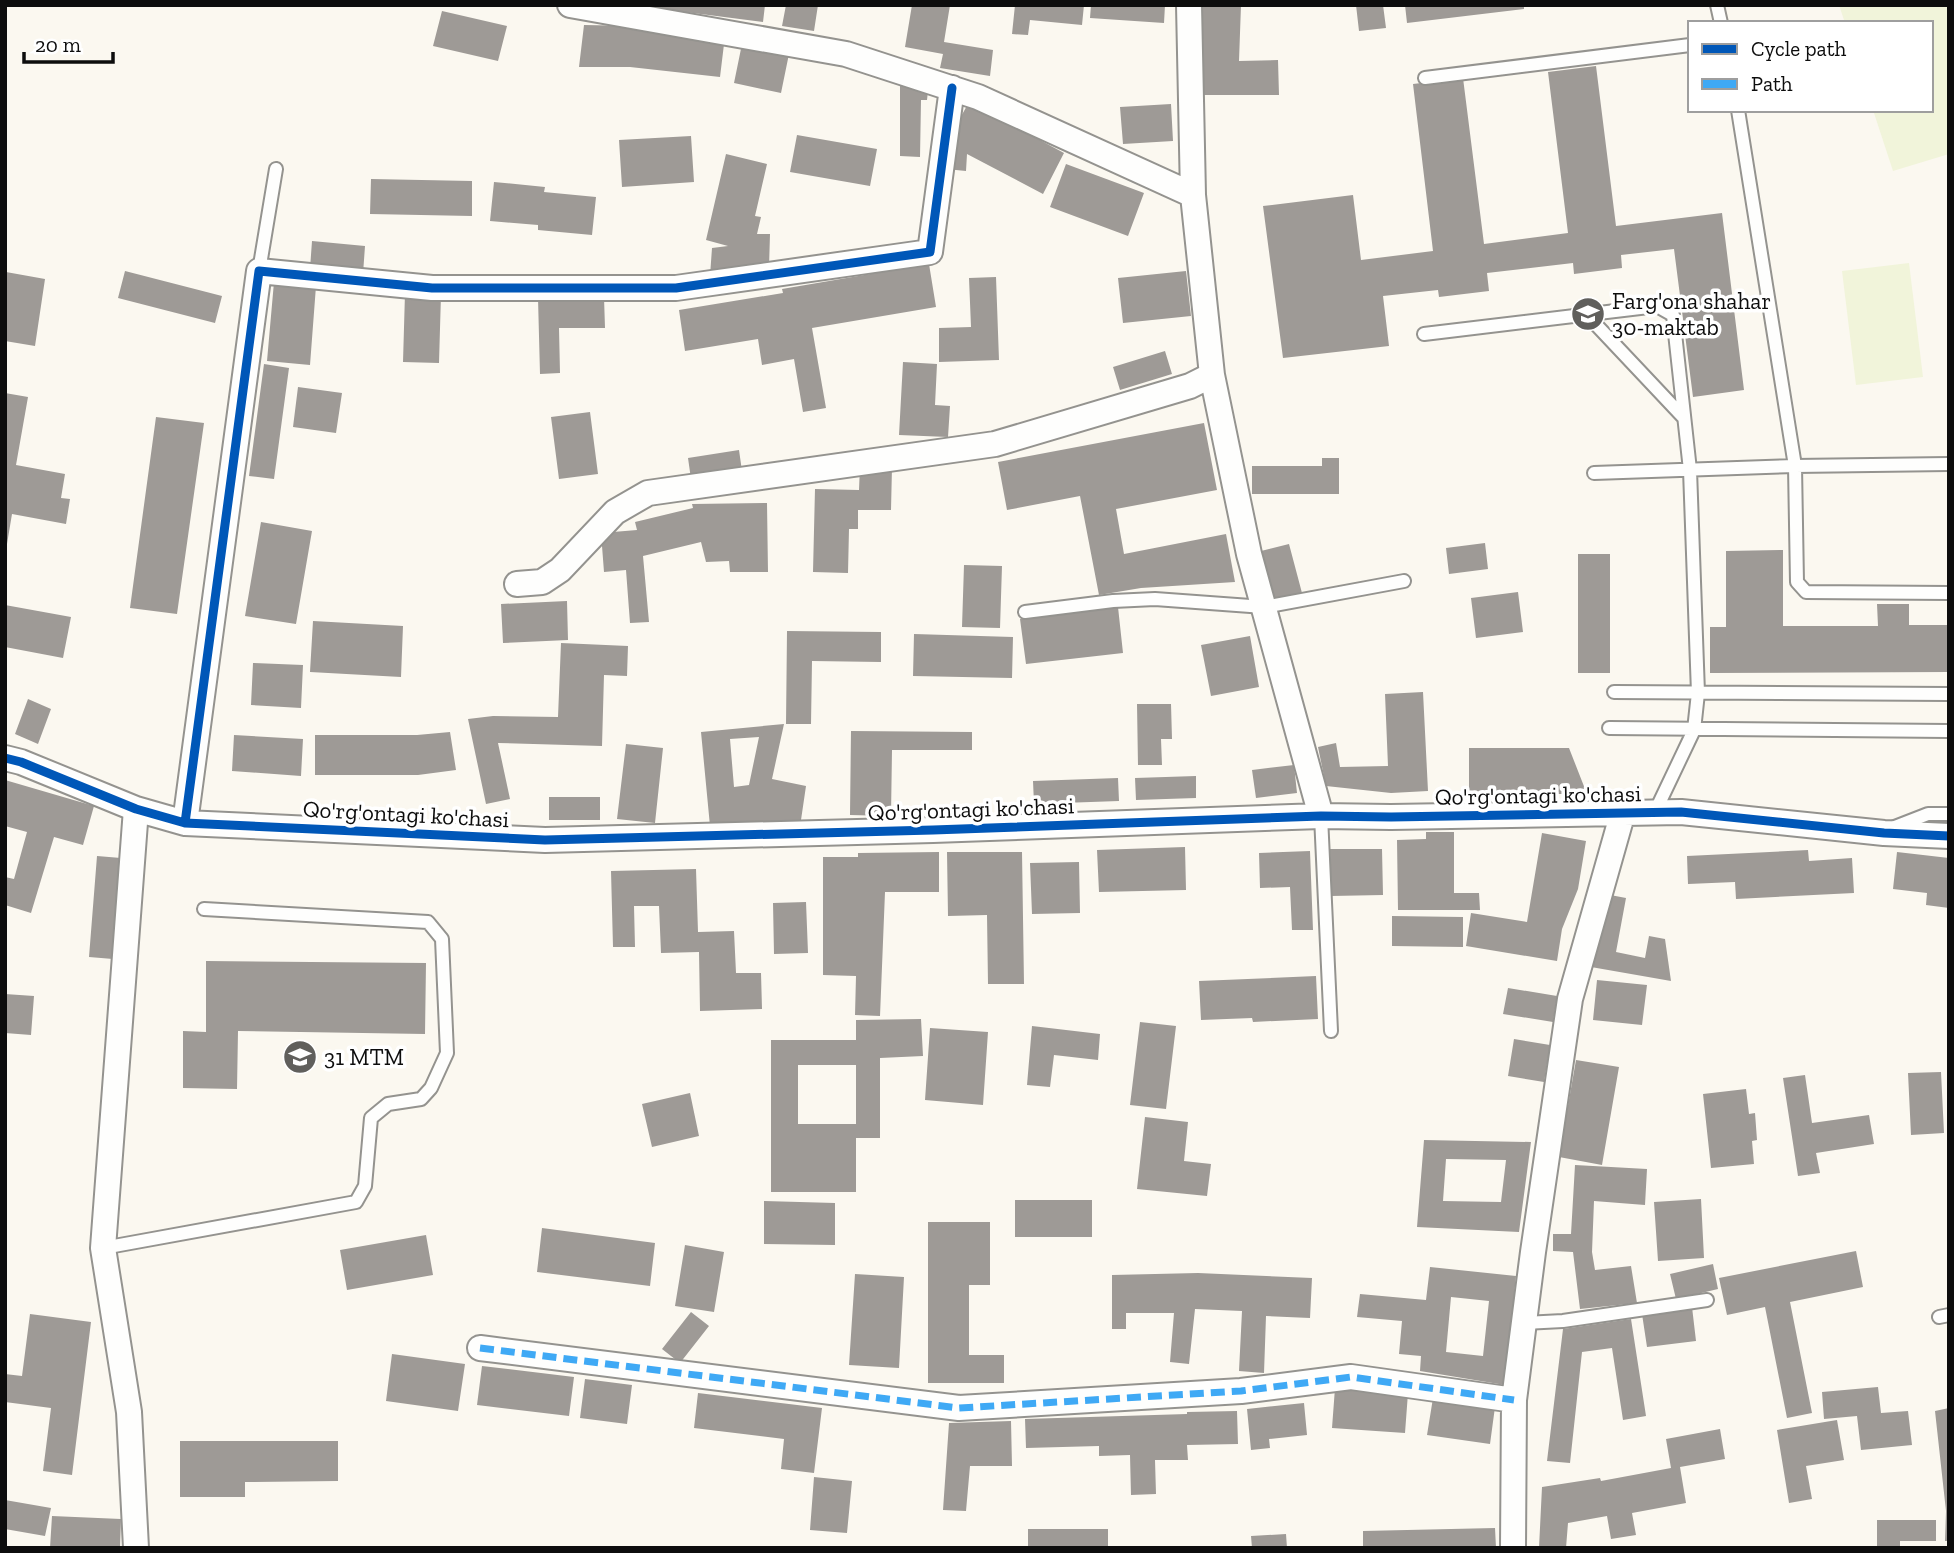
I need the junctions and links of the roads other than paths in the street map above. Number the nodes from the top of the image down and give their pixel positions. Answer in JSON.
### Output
{"nodes":[{"id":1,"x":570,"y":5,"type":"edge"},
{"id":2,"x":1189,"y":5,"type":"edge"},
{"id":3,"x":1688,"y":45,"type":"edge"},
{"id":4,"x":1424,"y":78,"type":"dead end"},
{"id":5,"x":952,"y":88,"type":"junction"},
{"id":6,"x":1738,"y":112,"type":"edge"},
{"id":7,"x":276,"y":169,"type":"dead end"},
{"id":8,"x":1193,"y":195,"type":"junction"},
{"id":9,"x":259,"y":271,"type":"junction"},
{"id":10,"x":1586,"y":314,"type":"junction"},
{"id":11,"x":1424,"y":334,"type":"dead end"},
{"id":12,"x":1212,"y":375,"type":"junction"},
{"id":13,"x":1684,"y":419,"type":"junction"},
{"id":14,"x":1949,"y":464,"type":"edge"},
{"id":15,"x":1795,"y":466,"type":"junction"},
{"id":16,"x":1690,"y":470,"type":"junction"},
{"id":17,"x":1594,"y":473,"type":"dead end"},
{"id":18,"x":1404,"y":581,"type":"dead end"},
{"id":19,"x":517,"y":584,"type":"dead end"},
{"id":20,"x":1949,"y":593,"type":"edge"},
{"id":21,"x":1264,"y":607,"type":"junction"},
{"id":22,"x":1025,"y":612,"type":"dead end"},
{"id":23,"x":1614,"y":692,"type":"dead end"},
{"id":24,"x":1698,"y":693,"type":"junction"},
{"id":25,"x":1949,"y":694,"type":"edge"},
{"id":26,"x":1609,"y":728,"type":"dead end"},
{"id":27,"x":1694,"y":730,"type":"junction"},
{"id":28,"x":1949,"y":731,"type":"edge"},
{"id":29,"x":5,"y":758,"type":"edge"},
{"id":30,"x":136,"y":809,"type":"junction"},
{"id":31,"x":1623,"y":812,"type":"junction"},
{"id":32,"x":1655,"y":812,"type":"junction"},
{"id":33,"x":1949,"y":814,"type":"edge"},
{"id":34,"x":1321,"y":816,"type":"junction"},
{"id":35,"x":185,"y":823,"type":"junction"},
{"id":36,"x":1884,"y":833,"type":"junction"},
{"id":37,"x":1949,"y":836,"type":"edge"},
{"id":38,"x":204,"y":909,"type":"dead end"},
{"id":39,"x":1331,"y":1031,"type":"dead end"},
{"id":40,"x":103,"y":1248,"type":"junction"},
{"id":41,"x":1707,"y":1300,"type":"dead end"},
{"id":42,"x":1524,"y":1323,"type":"junction"},
{"id":43,"x":480,"y":1348,"type":"dead end"},
{"id":44,"x":1514,"y":1400,"type":"junction"},
{"id":45,"x":136,"y":1548,"type":"edge"},
{"id":46,"x":1513,"y":1548,"type":"edge"}],
"edges":[{"from":1,"to":5,"type":"street"},
{"from":2,"to":8,"type":"street"},
{"from":3,"to":4,"type":"lane"},
{"from":5,"to":8,"type":"street"},
{"from":5,"to":9,"type":"street"},
{"from":6,"to":15,"type":"lane"},
{"from":7,"to":9,"type":"lane"},
{"from":8,"to":12,"type":"street"},
{"from":9,"to":35,"type":"street"},
{"from":10,"to":11,"type":"lane"},
{"from":10,"to":13,"type":"lane"},
{"from":10,"to":13,"type":"lane"},
{"from":12,"to":19,"type":"street"},
{"from":12,"to":21,"type":"street"},
{"from":13,"to":16,"type":"lane"},
{"from":14,"to":15,"type":"lane"},
{"from":15,"to":16,"type":"lane"},
{"from":15,"to":20,"type":"lane"},
{"from":16,"to":17,"type":"lane"},
{"from":16,"to":24,"type":"lane"},
{"from":18,"to":21,"type":"lane"},
{"from":21,"to":22,"type":"lane"},
{"from":21,"to":34,"type":"street"},
{"from":23,"to":24,"type":"lane"},
{"from":24,"to":25,"type":"lane"},
{"from":24,"to":27,"type":"lane"},
{"from":26,"to":27,"type":"lane"},
{"from":27,"to":28,"type":"lane"},
{"from":27,"to":32,"type":"lane"},
{"from":29,"to":30,"type":"street","name":"Qo'rg'ontagi ko'chasi"},
{"from":30,"to":35,"type":"street","name":"Qo'rg'ontagi ko'chasi"},
{"from":30,"to":40,"type":"street"},
{"from":31,"to":32,"type":"street","name":"Qo'rg'ontagi ko'chasi"},
{"from":31,"to":34,"type":"street","name":"Qo'rg'ontagi ko'chasi"},
{"from":31,"to":42,"type":"street"},
{"from":32,"to":36,"type":"street","name":"Qo'rg'ontagi ko'chasi"},
{"from":33,"to":36,"type":"lane"},
{"from":34,"to":35,"type":"street","name":"Qo'rg'ontagi ko'chasi"},
{"from":34,"to":39,"type":"lane"},
{"from":36,"to":37,"type":"street","name":"Qo'rg'ontagi ko'chasi"},
{"from":38,"to":40,"type":"lane"},
{"from":40,"to":45,"type":"street"},
{"from":41,"to":42,"type":"lane"},
{"from":42,"to":44,"type":"street"},
{"from":43,"to":44,"type":"street"},
{"from":44,"to":46,"type":"street"}]}
